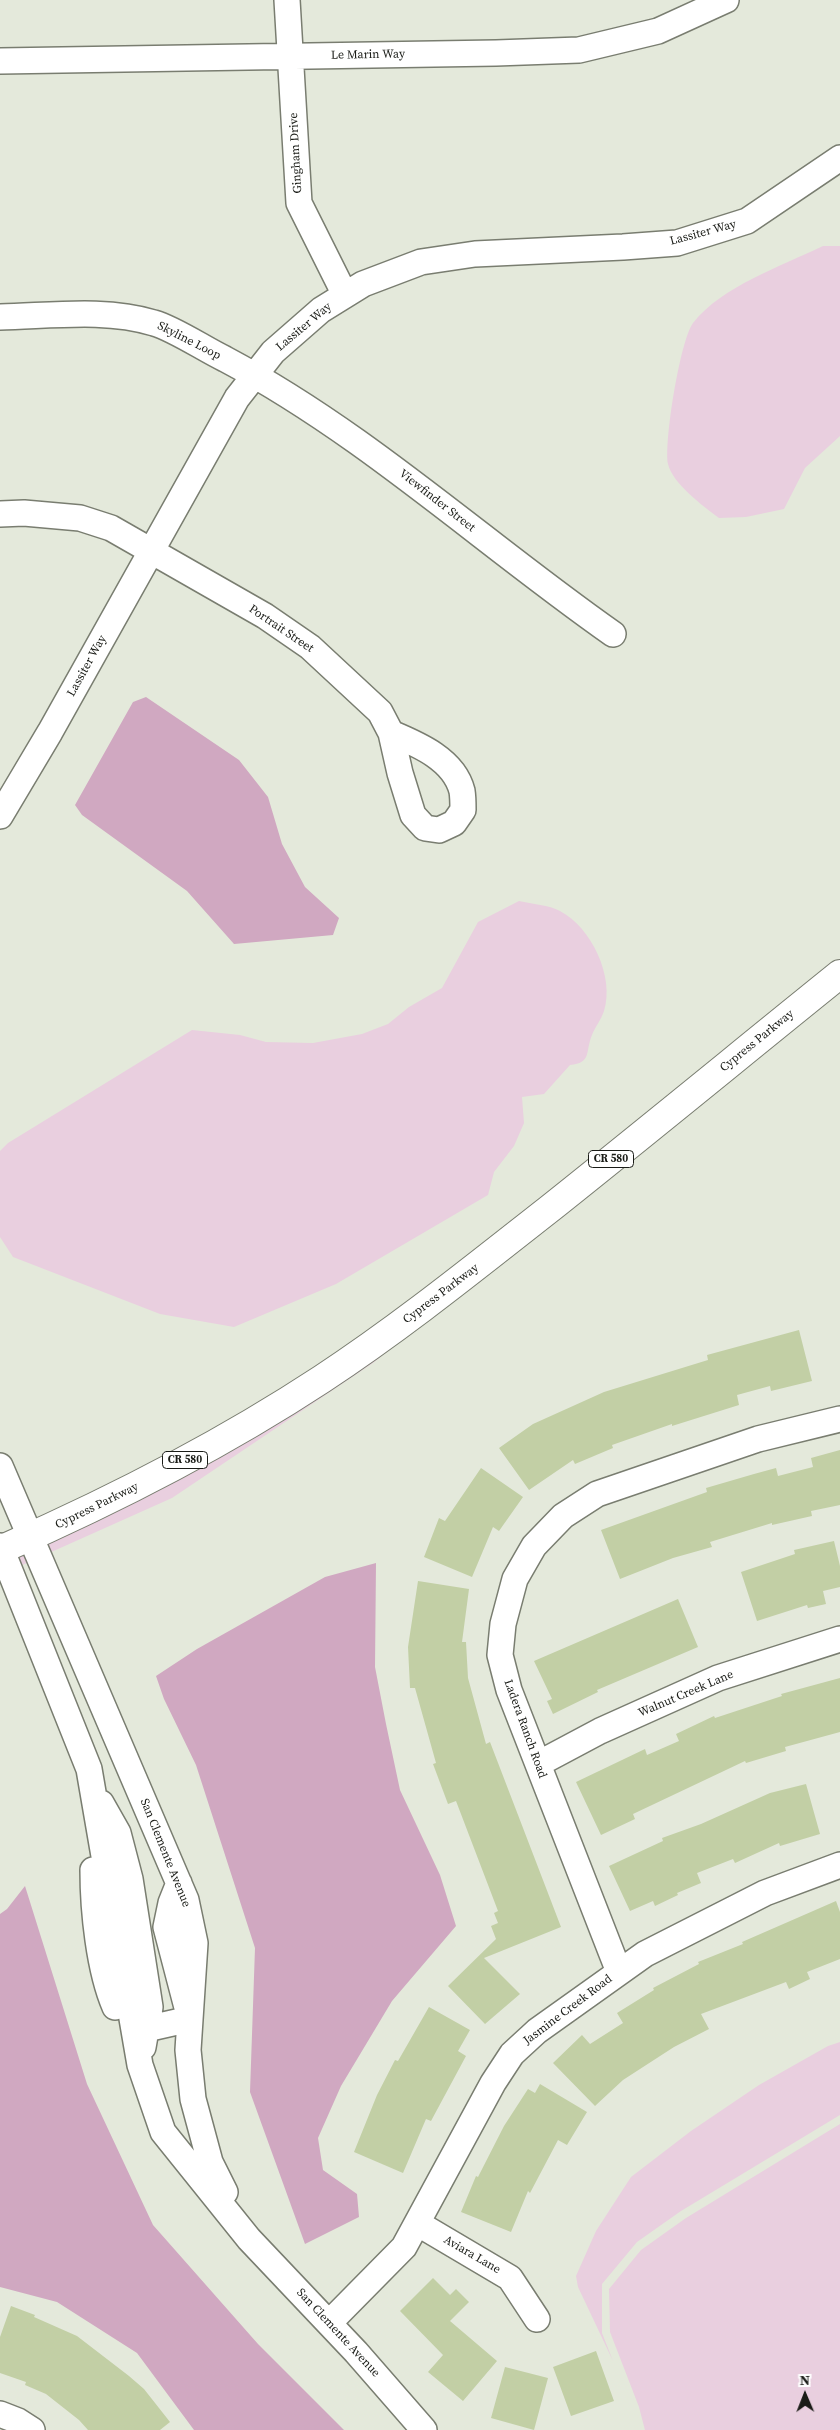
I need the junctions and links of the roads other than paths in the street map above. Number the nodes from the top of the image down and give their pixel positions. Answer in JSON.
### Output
{"nodes":[{"id":1,"x":287,"y":0,"type":"edge"},
{"id":2,"x":726,"y":0,"type":"edge"},
{"id":3,"x":292,"y":56,"type":"junction"},
{"id":4,"x":0,"y":61,"type":"edge"},
{"id":5,"x":840,"y":158,"type":"edge"},
{"id":6,"x":345,"y":295,"type":"junction"},
{"id":7,"x":0,"y":317,"type":"edge"},
{"id":8,"x":255,"y":375,"type":"junction"},
{"id":9,"x":0,"y":514,"type":"edge"},
{"id":10,"x":150,"y":551,"type":"junction"},
{"id":11,"x":613,"y":634,"type":"dead end"},
{"id":12,"x":391,"y":733,"type":"dead end"},
{"id":13,"x":0,"y":816,"type":"edge"},
{"id":14,"x":840,"y":974,"type":"edge"},
{"id":15,"x":840,"y":1419,"type":"edge"},
{"id":16,"x":0,"y":1466,"type":"edge"},
{"id":17,"x":29,"y":1537,"type":"junction"},
{"id":18,"x":0,"y":1548,"type":"edge"},
{"id":19,"x":840,"y":1639,"type":"edge"},
{"id":20,"x":112,"y":1727,"type":"junction"},
{"id":21,"x":79,"y":1742,"type":"junction"},
{"id":22,"x":538,"y":1764,"type":"junction"},
{"id":23,"x":93,"y":1790,"type":"junction"},
{"id":24,"x":840,"y":1865,"type":"edge"},
{"id":25,"x":619,"y":1972,"type":"junction"},
{"id":26,"x":190,"y":2019,"type":"junction"},
{"id":27,"x":146,"y":2029,"type":"junction"},
{"id":28,"x":140,"y":2065,"type":"junction"},
{"id":29,"x":417,"y":2223,"type":"junction"},
{"id":30,"x":249,"y":2239,"type":"junction"},
{"id":31,"x":537,"y":2319,"type":"dead end"},
{"id":32,"x":329,"y":2323,"type":"junction"},
{"id":33,"x":0,"y":2414,"type":"edge"},
{"id":34,"x":32,"y":2430,"type":"edge"},
{"id":35,"x":424,"y":2430,"type":"edge"}],
"edges":[{"from":1,"to":3,"type":"street","name":"Gingham Drive"},
{"from":2,"to":3,"type":"street","name":"Le Marin Way"},
{"from":3,"to":4,"type":"street","name":"Le Marin Way"},
{"from":3,"to":6,"type":"street","name":"Gingham Drive"},
{"from":5,"to":6,"type":"street","name":"Lassiter Way"},
{"from":6,"to":8,"type":"street","name":"Lassiter Way"},
{"from":7,"to":8,"type":"street","name":"Skyline Loop"},
{"from":8,"to":10,"type":"street","name":"Lassiter Way"},
{"from":8,"to":11,"type":"street","name":"Viewfinder Street"},
{"from":9,"to":10,"type":"street"},
{"from":10,"to":12,"type":"street","name":"Portrait Street"},
{"from":10,"to":13,"type":"street","name":"Lassiter Way"},
{"from":14,"to":17,"type":"main road","name":"Cypress Parkway","number":"CR 580"},
{"from":15,"to":22,"type":"street","name":"Ladera Ranch Road"},
{"from":16,"to":17,"type":"street"},
{"from":17,"to":18,"type":"main road","name":"Cypress Parkway","number":"CR 580"},
{"from":17,"to":20,"type":"street","name":"San Clemente Avenue"},
{"from":18,"to":21,"type":"street","name":"San Clemente Avenue"},
{"from":19,"to":22,"type":"street","name":"Walnut Creek Lane"},
{"from":20,"to":21,"type":"street"},
{"from":20,"to":26,"type":"street","name":"San Clemente Avenue"},
{"from":21,"to":23,"type":"street","name":"San Clemente Avenue"},
{"from":22,"to":25,"type":"street","name":"Ladera Ranch Road"},
{"from":23,"to":27,"type":"street"},
{"from":23,"to":28,"type":"street","name":"San Clemente Avenue"},
{"from":24,"to":25,"type":"street","name":"Jasmine Creek Road"},
{"from":25,"to":29,"type":"street","name":"Jasmine Creek Road"},
{"from":26,"to":27,"type":"street"},
{"from":26,"to":30,"type":"street","name":"San Clemente Avenue"},
{"from":27,"to":28,"type":"street"},
{"from":28,"to":30,"type":"street","name":"San Clemente Avenue"},
{"from":29,"to":31,"type":"street","name":"Aviara Lane"},
{"from":29,"to":32,"type":"street","name":"Jasmine Creek Road"},
{"from":30,"to":32,"type":"street","name":"San Clemente Avenue"},
{"from":32,"to":35,"type":"street","name":"San Clemente Avenue"},
{"from":33,"to":34,"type":"street"}]}
